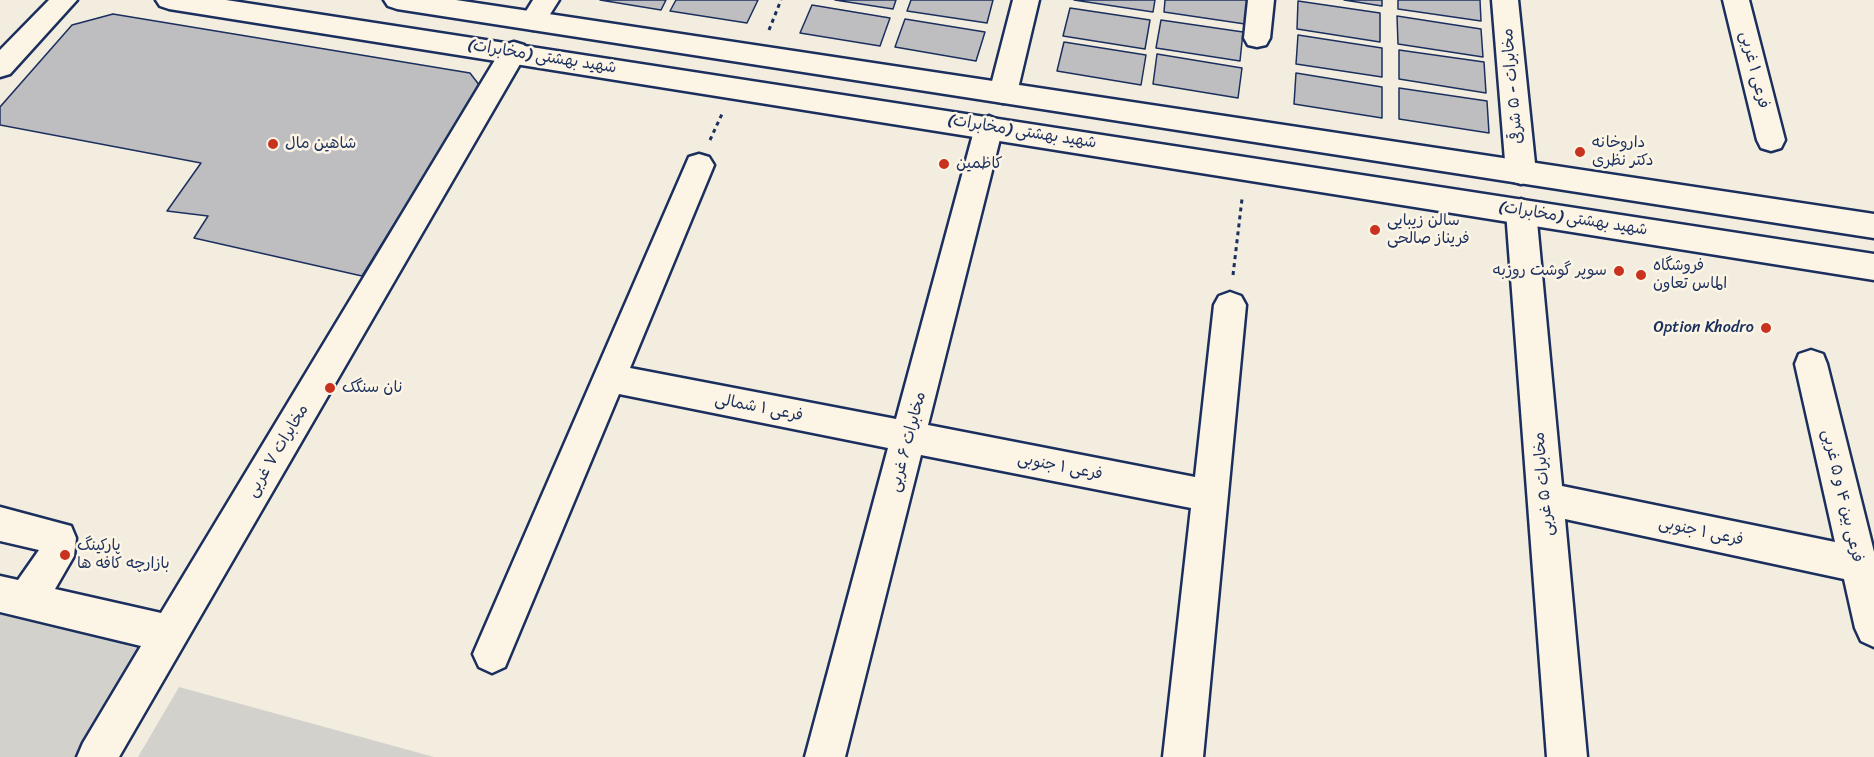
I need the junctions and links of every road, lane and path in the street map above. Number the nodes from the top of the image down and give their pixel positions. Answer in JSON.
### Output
{"nodes":[{"id":1,"x":64,"y":0,"type":"edge"},
{"id":2,"x":169,"y":0,"type":"edge"},
{"id":3,"x":397,"y":0,"type":"edge"},
{"id":4,"x":1026,"y":0,"type":"edge"},
{"id":5,"x":1261,"y":0,"type":"edge"},
{"id":6,"x":1505,"y":0,"type":"edge"},
{"id":7,"x":1736,"y":0,"type":"edge"},
{"id":8,"x":539,"y":10,"type":"edge"},
{"id":9,"x":1257,"y":38,"type":"dead end"},
{"id":10,"x":514,"y":52,"type":"junction"},
{"id":11,"x":0,"y":67,"type":"edge"},
{"id":12,"x":734,"y":87,"type":"junction"},
{"id":13,"x":1003,"y":93,"type":"junction"},
{"id":14,"x":989,"y":127,"type":"junction"},
{"id":15,"x":1771,"y":140,"type":"dead end"},
{"id":16,"x":1311,"y":141,"type":"junction"},
{"id":17,"x":699,"y":165,"type":"joint"},
{"id":18,"x":1246,"y":168,"type":"junction"},
{"id":19,"x":1521,"y":173,"type":"junction"},
{"id":20,"x":1308,"y":177,"type":"junction"},
{"id":21,"x":1521,"y":211,"type":"junction"},
{"id":22,"x":1874,"y":226,"type":"edge"},
{"id":23,"x":1874,"y":267,"type":"edge"},
{"id":24,"x":1230,"y":305,"type":"joint"},
{"id":25,"x":1811,"y":364,"type":"dead end"},
{"id":26,"x":609,"y":378,"type":"junction"},
{"id":27,"x":909,"y":437,"type":"junction"},
{"id":28,"x":1210,"y":496,"type":"junction"},
{"id":29,"x":1545,"y":499,"type":"junction"},
{"id":30,"x":0,"y":524,"type":"edge"},
{"id":31,"x":1857,"y":564,"type":"junction"},
{"id":32,"x":13,"y":597,"type":"edge"},
{"id":33,"x":1874,"y":628,"type":"edge"},
{"id":34,"x":170,"y":634,"type":"junction"},
{"id":35,"x":492,"y":654,"type":"dead end"},
{"id":36,"x":97,"y":757,"type":"edge"},
{"id":37,"x":825,"y":757,"type":"edge"},
{"id":38,"x":1183,"y":757,"type":"edge"},
{"id":39,"x":1567,"y":757,"type":"edge"}],
"edges":[{"from":1,"to":11,"type":"street"},
{"from":2,"to":10,"type":"street","name":"شهید بهشتی (مخابرات)"},
{"from":3,"to":8,"type":"street","name":"شهید بهشتی (مخابرات)"},
{"from":4,"to":13,"type":"street"},
{"from":5,"to":9,"type":"street"},
{"from":6,"to":19,"type":"street","name":"مخابرات - ۵ شرقی"},
{"from":7,"to":15,"type":"street","name":"فرعی ۱ غربی"},
{"from":8,"to":13,"type":"street","name":"شهید بهشتی (مخابرات)"},
{"from":10,"to":12,"type":"street","name":"شهید بهشتی (مخابرات)"},
{"from":10,"to":34,"type":"street","name":"مخابرات ۷ غربی"},
{"from":12,"to":14,"type":"street","name":"شهید بهشتی (مخابرات)"},
{"from":12,"to":17,"type":"path"},
{"from":13,"to":16,"type":"street","name":"شهید بهشتی (مخابرات)"},
{"from":14,"to":18,"type":"street","name":"شهید بهشتی (مخابرات)"},
{"from":14,"to":27,"type":"street","name":"مخابرات ۶ غربی"},
{"from":16,"to":19,"type":"street","name":"شهید بهشتی (مخابرات)"},
{"from":16,"to":20,"type":"street"},
{"from":17,"to":26,"type":"street"},
{"from":18,"to":20,"type":"street","name":"شهید بهشتی (مخابرات)"},
{"from":18,"to":24,"type":"path"},
{"from":19,"to":22,"type":"street","name":"شهید بهشتی (مخابرات)"},
{"from":20,"to":21,"type":"street","name":"شهید بهشتی (مخابرات)"},
{"from":21,"to":23,"type":"street","name":"شهید بهشتی (مخابرات)"},
{"from":21,"to":29,"type":"street","name":"مخابرات ۵ غربی"},
{"from":24,"to":28,"type":"street"},
{"from":25,"to":31,"type":"street","name":"فرعی بین ۴ و ۵ غربی"},
{"from":26,"to":27,"type":"street","name":"فرعی ۱ شمالی"},
{"from":26,"to":35,"type":"street"},
{"from":27,"to":28,"type":"street","name":"فرعی ۱ جنوبی"},
{"from":27,"to":37,"type":"street","name":"مخابرات ۶ غربی"},
{"from":28,"to":38,"type":"street"},
{"from":29,"to":31,"type":"street","name":"فرعی ۱ جنوبی"},
{"from":29,"to":39,"type":"street","name":"مخابرات ۵ غربی"},
{"from":30,"to":32,"type":"street"},
{"from":31,"to":33,"type":"street","name":"فرعی بین ۴ و ۵ غربی"},
{"from":32,"to":34,"type":"street"},
{"from":34,"to":36,"type":"street","name":"مخابرات ۷ غربی"}]}
